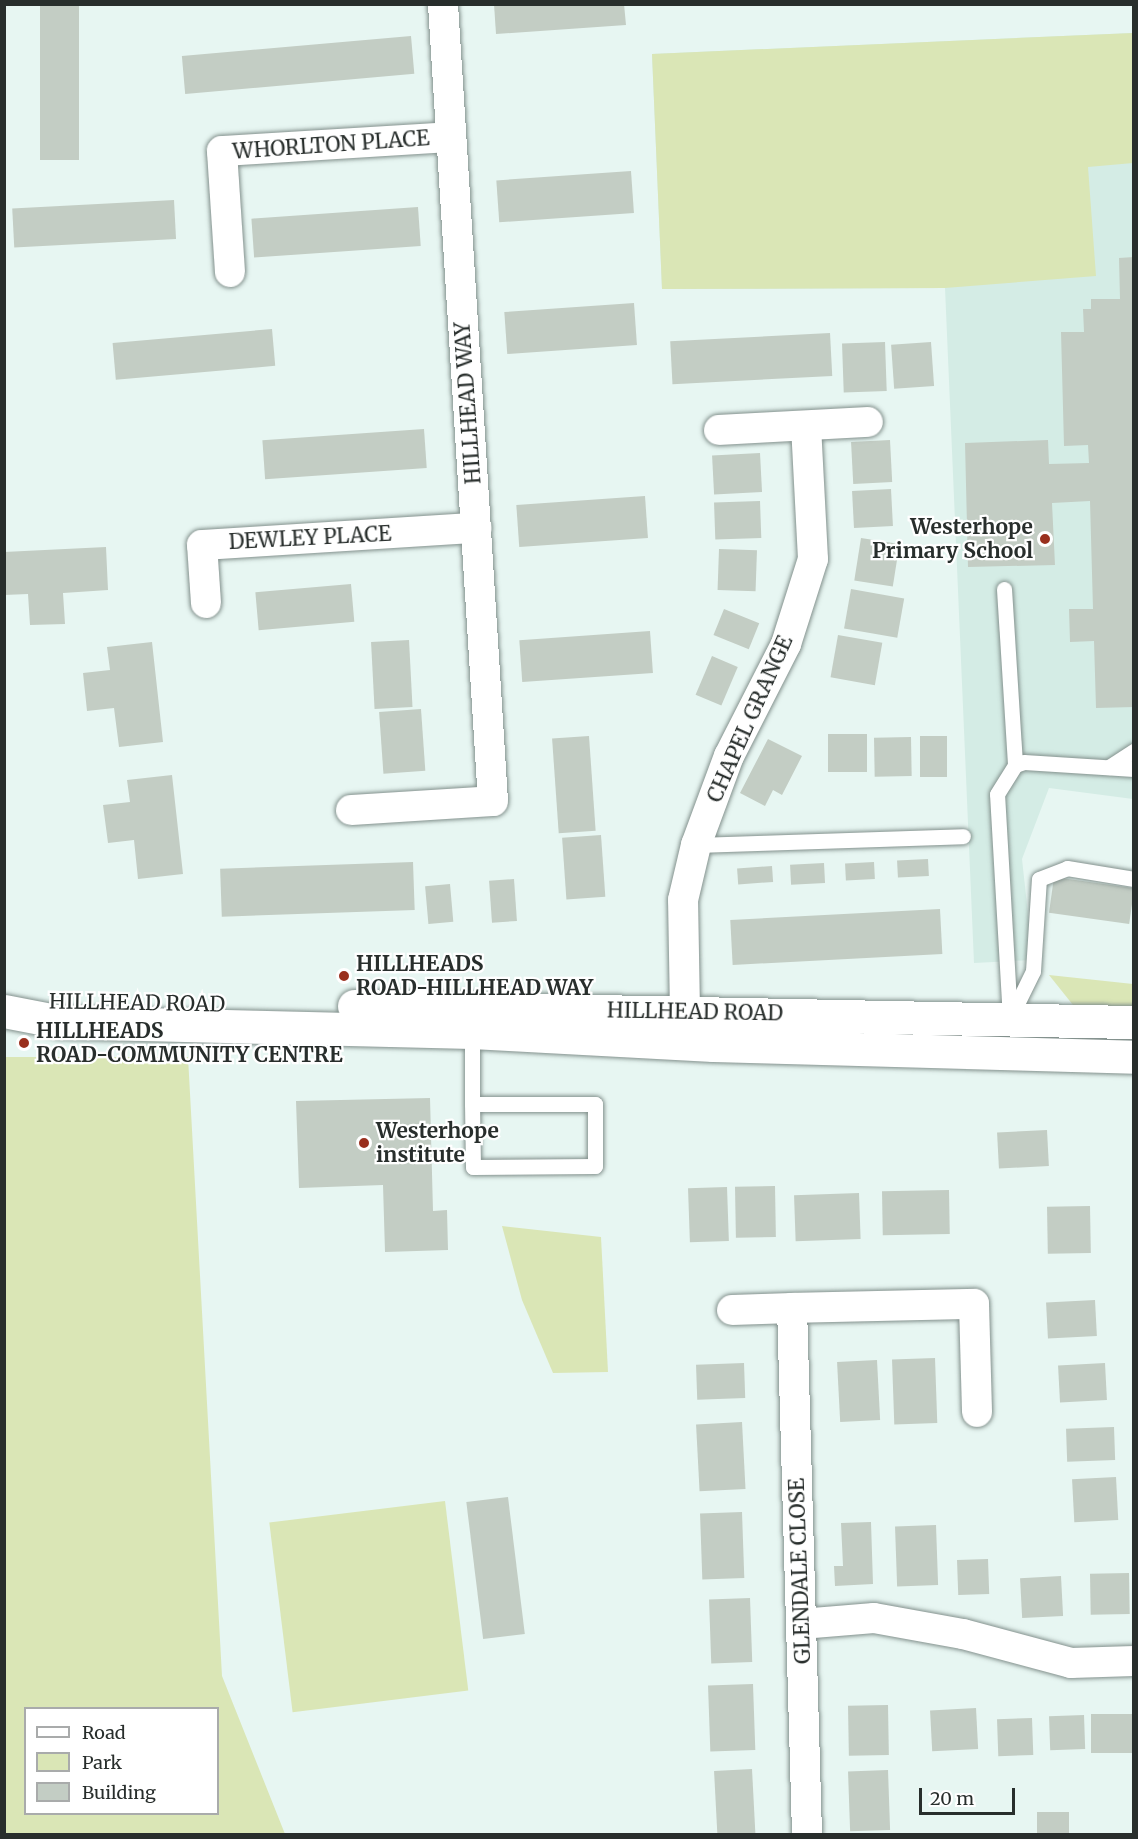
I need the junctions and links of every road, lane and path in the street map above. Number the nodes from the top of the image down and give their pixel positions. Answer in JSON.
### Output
{"nodes":[{"id":1,"x":443,"y":4,"type":"edge"},
{"id":2,"x":451,"y":137,"type":"junction"},
{"id":3,"x":230,"y":272,"type":"dead end"},
{"id":4,"x":868,"y":422,"type":"dead end"},
{"id":5,"x":806,"y":426,"type":"junction"},
{"id":6,"x":719,"y":430,"type":"dead end"},
{"id":7,"x":476,"y":528,"type":"junction"},
{"id":8,"x":1004,"y":589,"type":"dead end"},
{"id":9,"x":206,"y":603,"type":"dead end"},
{"id":10,"x":1134,"y":751,"type":"edge"},
{"id":11,"x":1015,"y":765,"type":"junction"},
{"id":12,"x":1109,"y":767,"type":"junction"},
{"id":13,"x":1134,"y":769,"type":"edge"},
{"id":14,"x":351,"y":810,"type":"dead end"},
{"id":15,"x":963,"y":836,"type":"dead end"},
{"id":16,"x":696,"y":845,"type":"junction"},
{"id":17,"x":1134,"y":879,"type":"edge"},
{"id":18,"x":4,"y":1002,"type":"edge"},
{"id":19,"x":4,"y":1011,"type":"edge"},
{"id":20,"x":685,"y":1012,"type":"junction"},
{"id":21,"x":1010,"y":1019,"type":"junction"},
{"id":22,"x":1134,"y":1022,"type":"edge"},
{"id":23,"x":472,"y":1032,"type":"junction"},
{"id":24,"x":655,"y":1042,"type":"junction"},
{"id":25,"x":713,"y":1045,"type":"junction"},
{"id":26,"x":1134,"y":1051,"type":"edge"},
{"id":27,"x":1134,"y":1058,"type":"edge"},
{"id":28,"x":472,"y":1104,"type":"junction"},
{"id":29,"x":792,"y":1308,"type":"junction"},
{"id":30,"x":732,"y":1310,"type":"dead end"},
{"id":31,"x":977,"y":1412,"type":"dead end"},
{"id":32,"x":801,"y":1624,"type":"junction"},
{"id":33,"x":1134,"y":1661,"type":"edge"},
{"id":34,"x":807,"y":1834,"type":"edge"}],
"edges":[{"from":1,"to":2,"type":"street","name":"HILLHEAD WAY"},
{"from":2,"to":3,"type":"street","name":"WHORLTON PLACE"},
{"from":2,"to":7,"type":"street","name":"HILLHEAD WAY"},
{"from":4,"to":5,"type":"street"},
{"from":5,"to":6,"type":"street"},
{"from":5,"to":16,"type":"street","name":"CHAPEL GRANGE"},
{"from":7,"to":9,"type":"street","name":"DEWLEY PLACE"},
{"from":7,"to":14,"type":"street","name":"HILLHEAD WAY"},
{"from":8,"to":11,"type":"lane"},
{"from":10,"to":12,"type":"lane"},
{"from":11,"to":12,"type":"lane"},
{"from":11,"to":21,"type":"lane"},
{"from":12,"to":13,"type":"lane"},
{"from":15,"to":16,"type":"lane"},
{"from":16,"to":20,"type":"street","name":"CHAPEL GRANGE"},
{"from":17,"to":21,"type":"lane"},
{"from":18,"to":20,"type":"street","name":"HILLHEAD ROAD"},
{"from":19,"to":23,"type":"street"},
{"from":20,"to":21,"type":"street","name":"HILLHEAD ROAD"},
{"from":20,"to":24,"type":"street"},
{"from":20,"to":25,"type":"street"},
{"from":21,"to":22,"type":"street","name":"HILLHEAD ROAD"},
{"from":21,"to":26,"type":"street"},
{"from":23,"to":24,"type":"street"},
{"from":23,"to":28,"type":"lane"},
{"from":24,"to":25,"type":"street"},
{"from":25,"to":27,"type":"street"},
{"from":28,"to":28,"type":"lane"},
{"from":29,"to":30,"type":"street"},
{"from":29,"to":31,"type":"street"},
{"from":29,"to":32,"type":"street","name":"GLENDALE CLOSE"},
{"from":32,"to":33,"type":"street"},
{"from":32,"to":34,"type":"street","name":"GLENDALE CLOSE"}]}
